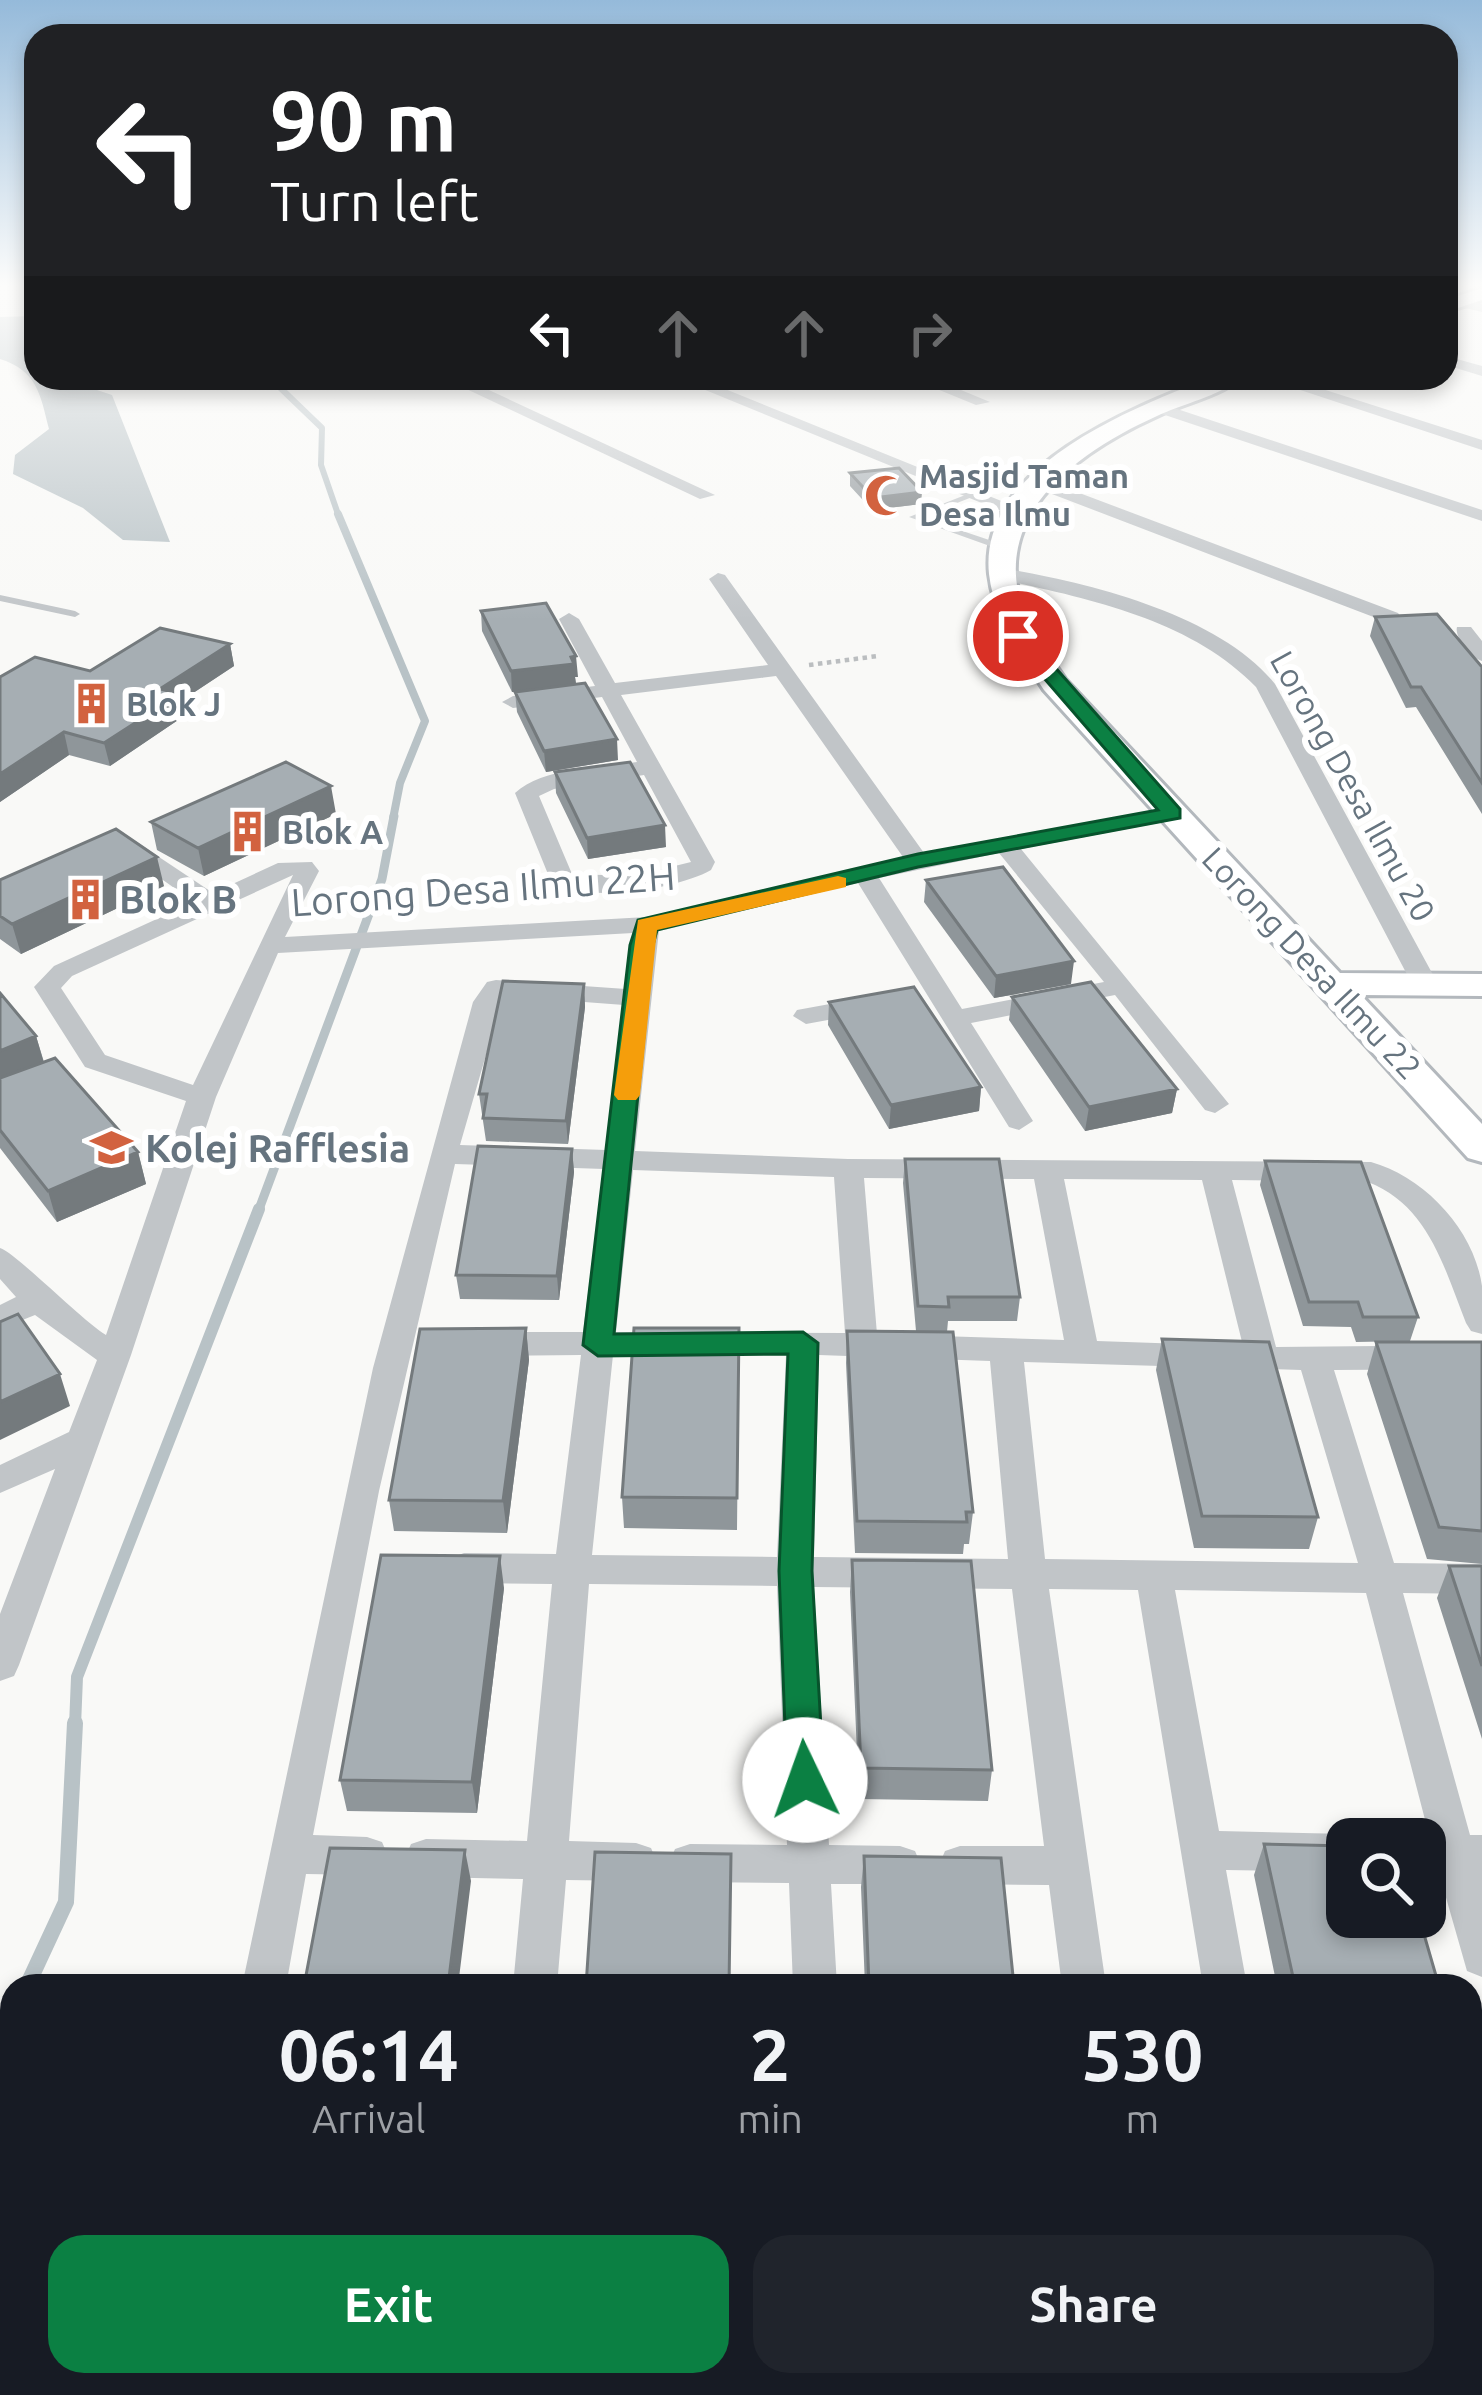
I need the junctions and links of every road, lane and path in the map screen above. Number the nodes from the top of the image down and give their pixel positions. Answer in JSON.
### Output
{"nodes":[{"id":1,"x":492,"y":397,"type":"edge"},
{"id":2,"x":731,"y":397,"type":"edge"},
{"id":3,"x":970,"y":397,"type":"edge"},
{"id":4,"x":1178,"y":397,"type":"edge"},
{"id":5,"x":1331,"y":397,"type":"edge"},
{"id":6,"x":982,"y":401,"type":"dead end"},
{"id":7,"x":1153,"y":406,"type":"junction"},
{"id":8,"x":1482,"y":445,"type":"edge"},
{"id":9,"x":1037,"y":482,"type":"junction"},
{"id":10,"x":976,"y":494,"type":"junction"},
{"id":11,"x":706,"y":495,"type":"dead end"},
{"id":12,"x":1017,"y":511,"type":"junction"},
{"id":13,"x":1482,"y":516,"type":"edge"},
{"id":14,"x":1002,"y":561,"type":"junction"},
{"id":15,"x":718,"y":579,"type":"dead end"},
{"id":16,"x":0,"y":598,"type":"edge"},
{"id":17,"x":75,"y":614,"type":"dead end"},
{"id":18,"x":1391,"y":617,"type":"edge"},
{"id":19,"x":569,"y":619,"type":"dead end"},
{"id":20,"x":1464,"y":631,"type":"dead end"},
{"id":21,"x":1482,"y":655,"type":"edge"},
{"id":22,"x":878,"y":656,"type":"dead end"},
{"id":23,"x":782,"y":669,"type":"junction"},
{"id":24,"x":609,"y":689,"type":"junction"},
{"id":25,"x":513,"y":702,"type":"edge"},
{"id":26,"x":651,"y":767,"type":"junction"},
{"id":27,"x":1172,"y":814,"type":"junction"},
{"id":28,"x":118,"y":840,"type":"edge"},
{"id":29,"x":1004,"y":844,"type":"junction"},
{"id":30,"x":918,"y":861,"type":"junction"},
{"id":31,"x":865,"y":875,"type":"junction"},
{"id":32,"x":212,"y":903,"type":"junction"},
{"id":33,"x":646,"y":925,"type":"junction"},
{"id":34,"x":268,"y":946,"type":"junction"},
{"id":35,"x":1336,"y":984,"type":"junction"},
{"id":36,"x":1425,"y":984,"type":"junction"},
{"id":37,"x":1482,"y":985,"type":"edge"},
{"id":38,"x":1121,"y":986,"type":"junction"},
{"id":39,"x":916,"y":997,"type":"junction"},
{"id":40,"x":634,"y":998,"type":"junction"},
{"id":41,"x":806,"y":1016,"type":"dead end"},
{"id":42,"x":956,"y":1018,"type":"junction"},
{"id":43,"x":202,"y":1097,"type":"junction"},
{"id":44,"x":1215,"y":1104,"type":"dead end"},
{"id":45,"x":1019,"y":1121,"type":"dead end"},
{"id":46,"x":1482,"y":1148,"type":"edge"},
{"id":47,"x":445,"y":1154,"type":"junction"},
{"id":48,"x":622,"y":1160,"type":"junction"},
{"id":49,"x":848,"y":1168,"type":"junction"},
{"id":50,"x":1214,"y":1169,"type":"junction"},
{"id":51,"x":1047,"y":1170,"type":"junction"},
{"id":52,"x":0,"y":1259,"type":"edge"},
{"id":53,"x":35,"y":1302,"type":"junction"},
{"id":54,"x":0,"y":1318,"type":"edge"},
{"id":55,"x":1482,"y":1322,"type":"edge"},
{"id":56,"x":803,"y":1343,"type":"junction"},
{"id":57,"x":463,"y":1344,"type":"edge"},
{"id":58,"x":598,"y":1345,"type":"junction"},
{"id":59,"x":862,"y":1345,"type":"junction"},
{"id":60,"x":1006,"y":1352,"type":"junction"},
{"id":61,"x":1083,"y":1353,"type":"junction"},
{"id":62,"x":115,"y":1355,"type":"junction"},
{"id":63,"x":1482,"y":1357,"type":"edge"},
{"id":64,"x":1263,"y":1359,"type":"junction"},
{"id":65,"x":1314,"y":1359,"type":"junction"},
{"id":66,"x":81,"y":1441,"type":"junction"},
{"id":67,"x":0,"y":1480,"type":"edge"},
{"id":68,"x":344,"y":1567,"type":"junction"},
{"id":69,"x":390,"y":1567,"type":"edge"},
{"id":70,"x":436,"y":1568,"type":"edge"},
{"id":71,"x":572,"y":1570,"type":"junction"},
{"id":72,"x":795,"y":1571,"type":"junction"},
{"id":73,"x":1028,"y":1573,"type":"junction"},
{"id":74,"x":1154,"y":1577,"type":"junction"},
{"id":75,"x":1381,"y":1579,"type":"junction"},
{"id":76,"x":1482,"y":1579,"type":"edge"},
{"id":77,"x":0,"y":1665,"type":"edge"},
{"id":78,"x":1200,"y":1850,"type":"junction"},
{"id":79,"x":1326,"y":1853,"type":"edge"},
{"id":80,"x":289,"y":1854,"type":"junction"},
{"id":81,"x":1453,"y":1855,"type":"edge"},
{"id":82,"x":548,"y":1862,"type":"junction"},
{"id":83,"x":809,"y":1864,"type":"junction"},
{"id":84,"x":1069,"y":1866,"type":"junction"},
{"id":85,"x":1482,"y":1956,"type":"edge"},
{"id":86,"x":266,"y":1974,"type":"edge"},
{"id":87,"x":536,"y":1974,"type":"edge"},
{"id":88,"x":814,"y":1974,"type":"edge"},
{"id":89,"x":1082,"y":1974,"type":"edge"},
{"id":90,"x":1224,"y":1974,"type":"edge"}],
"edges":[{"from":1,"to":11,"type":"street"},
{"from":2,"to":10,"type":"street"},
{"from":3,"to":6,"type":"street"},
{"from":4,"to":7,"type":"street"},
{"from":5,"to":8,"type":"street"},
{"from":7,"to":9,"type":"street"},
{"from":7,"to":13,"type":"street"},
{"from":9,"to":12,"type":"street"},
{"from":9,"to":18,"type":"street"},
{"from":10,"to":12,"type":"street"},
{"from":10,"to":14,"type":"lane"},
{"from":12,"to":14,"type":"street"},
{"from":14,"to":27,"type":"street","name":"Lorong Desa Ilmu 22"},
{"from":14,"to":36,"type":"street","name":"Lorong Desa Ilmu 20"},
{"from":15,"to":23,"type":"street"},
{"from":16,"to":17,"type":"lane"},
{"from":19,"to":24,"type":"street"},
{"from":20,"to":21,"type":"street"},
{"from":22,"to":23,"type":"path"},
{"from":23,"to":24,"type":"street"},
{"from":23,"to":30,"type":"street"},
{"from":24,"to":25,"type":"street"},
{"from":24,"to":26,"type":"street"},
{"from":26,"to":26,"type":"street"},
{"from":27,"to":29,"type":"street","name":"Lorong Desa Ilmu 22H"},
{"from":27,"to":35,"type":"street","name":"Lorong Desa Ilmu 22"},
{"from":28,"to":32,"type":"street"},
{"from":29,"to":30,"type":"street","name":"Lorong Desa Ilmu 22H"},
{"from":29,"to":38,"type":"street"},
{"from":30,"to":31,"type":"street","name":"Lorong Desa Ilmu 22H"},
{"from":31,"to":33,"type":"street","name":"Lorong Desa Ilmu 22H"},
{"from":31,"to":39,"type":"street"},
{"from":32,"to":34,"type":"street"},
{"from":32,"to":43,"type":"street"},
{"from":33,"to":34,"type":"street","name":"Lorong Desa Ilmu 22H"},
{"from":33,"to":40,"type":"street"},
{"from":34,"to":43,"type":"street","name":"Lorong Desa Ilmu 22H"},
{"from":35,"to":36,"type":"street"},
{"from":35,"to":46,"type":"street","name":"Lorong Desa Ilmu 22"},
{"from":36,"to":37,"type":"street"},
{"from":38,"to":42,"type":"street"},
{"from":38,"to":44,"type":"street"},
{"from":39,"to":41,"type":"street"},
{"from":39,"to":42,"type":"street"},
{"from":40,"to":47,"type":"street"},
{"from":40,"to":48,"type":"street"},
{"from":42,"to":45,"type":"street"},
{"from":43,"to":62,"type":"street","name":"Lorong Desa Ilmu 22H"},
{"from":47,"to":48,"type":"street"},
{"from":47,"to":68,"type":"street"},
{"from":48,"to":49,"type":"street"},
{"from":48,"to":58,"type":"street"},
{"from":49,"to":51,"type":"street"},
{"from":49,"to":59,"type":"street"},
{"from":50,"to":51,"type":"street"},
{"from":50,"to":55,"type":"street"},
{"from":50,"to":64,"type":"street"},
{"from":51,"to":61,"type":"street"},
{"from":52,"to":53,"type":"street"},
{"from":53,"to":54,"type":"street"},
{"from":53,"to":62,"type":"street"},
{"from":56,"to":58,"type":"street"},
{"from":56,"to":59,"type":"street"},
{"from":56,"to":72,"type":"street"},
{"from":57,"to":58,"type":"street"},
{"from":58,"to":71,"type":"street"},
{"from":59,"to":60,"type":"street"},
{"from":60,"to":61,"type":"street"},
{"from":60,"to":73,"type":"street"},
{"from":61,"to":64,"type":"street"},
{"from":62,"to":66,"type":"street","name":"Lorong Desa Ilmu 22H"},
{"from":63,"to":65,"type":"street"},
{"from":64,"to":65,"type":"street"},
{"from":65,"to":75,"type":"street"},
{"from":66,"to":67,"type":"street"},
{"from":66,"to":77,"type":"street","name":"Lorong Desa Ilmu 22H"},
{"from":68,"to":69,"type":"street"},
{"from":68,"to":80,"type":"street"},
{"from":70,"to":71,"type":"street"},
{"from":71,"to":72,"type":"street"},
{"from":71,"to":82,"type":"street"},
{"from":72,"to":73,"type":"street"},
{"from":72,"to":83,"type":"street"},
{"from":73,"to":74,"type":"street"},
{"from":73,"to":84,"type":"street"},
{"from":74,"to":75,"type":"street"},
{"from":74,"to":78,"type":"street"},
{"from":75,"to":76,"type":"street"},
{"from":75,"to":81,"type":"street"},
{"from":78,"to":79,"type":"street"},
{"from":78,"to":90,"type":"street"},
{"from":80,"to":82,"type":"street"},
{"from":80,"to":86,"type":"street"},
{"from":81,"to":85,"type":"street"},
{"from":82,"to":83,"type":"street"},
{"from":82,"to":87,"type":"street"},
{"from":83,"to":84,"type":"street"},
{"from":83,"to":88,"type":"street"},
{"from":84,"to":89,"type":"street"}]}
